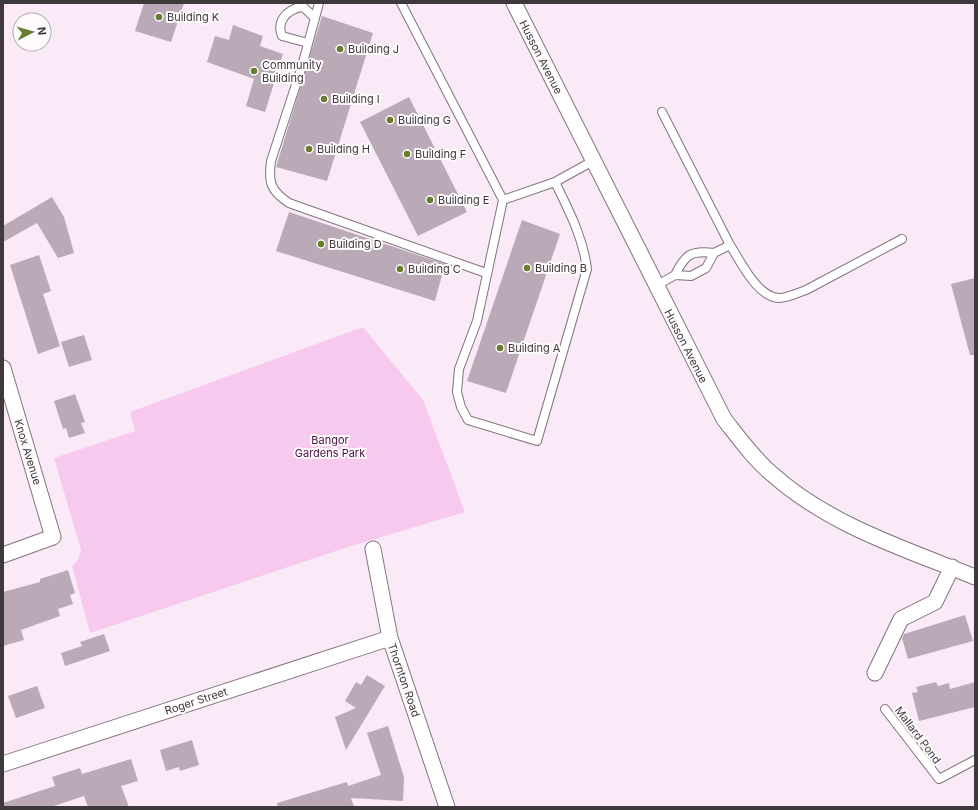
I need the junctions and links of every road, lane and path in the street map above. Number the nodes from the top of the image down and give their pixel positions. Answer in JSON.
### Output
{"nodes":[{"id":1,"x":319,"y":3,"type":"edge"},
{"id":2,"x":401,"y":3,"type":"edge"},
{"id":3,"x":514,"y":3,"type":"edge"},
{"id":4,"x":300,"y":5,"type":"edge"},
{"id":5,"x":315,"y":18,"type":"junction"},
{"id":6,"x":308,"y":43,"type":"junction"},
{"id":7,"x":662,"y":112,"type":"dead end"},
{"id":8,"x":593,"y":161,"type":"junction"},
{"id":9,"x":555,"y":182,"type":"junction"},
{"id":10,"x":503,"y":200,"type":"junction"},
{"id":11,"x":902,"y":239,"type":"dead end"},
{"id":12,"x":730,"y":245,"type":"junction"},
{"id":13,"x":714,"y":253,"type":"junction"},
{"id":14,"x":486,"y":273,"type":"junction"},
{"id":15,"x":675,"y":275,"type":"junction"},
{"id":16,"x":656,"y":286,"type":"junction"},
{"id":17,"x":3,"y":368,"type":"edge"},
{"id":18,"x":373,"y":549,"type":"dead end"},
{"id":19,"x":3,"y":554,"type":"edge"},
{"id":20,"x":952,"y":567,"type":"junction"},
{"id":21,"x":975,"y":577,"type":"edge"},
{"id":22,"x":390,"y":638,"type":"junction"},
{"id":23,"x":875,"y":673,"type":"dead end"},
{"id":24,"x":885,"y":709,"type":"dead end"},
{"id":25,"x":975,"y":760,"type":"edge"},
{"id":26,"x":3,"y":764,"type":"edge"},
{"id":27,"x":446,"y":807,"type":"edge"}],
"edges":[{"from":1,"to":5,"type":"lane"},
{"from":2,"to":10,"type":"lane"},
{"from":3,"to":8,"type":"street","name":"Husson Avenue"},
{"from":4,"to":5,"type":"lane"},
{"from":4,"to":6,"type":"lane"},
{"from":5,"to":6,"type":"lane"},
{"from":6,"to":14,"type":"lane"},
{"from":7,"to":12,"type":"lane"},
{"from":8,"to":9,"type":"lane"},
{"from":8,"to":16,"type":"street","name":"Husson Avenue"},
{"from":9,"to":10,"type":"lane"},
{"from":9,"to":14,"type":"lane"},
{"from":10,"to":14,"type":"lane"},
{"from":11,"to":12,"type":"lane"},
{"from":12,"to":13,"type":"lane"},
{"from":13,"to":15,"type":"lane"},
{"from":13,"to":15,"type":"lane"},
{"from":15,"to":16,"type":"lane"},
{"from":16,"to":20,"type":"street","name":"Husson Avenue"},
{"from":17,"to":19,"type":"street","name":"Knox Avenue"},
{"from":18,"to":22,"type":"street","name":"Thornton Road"},
{"from":20,"to":21,"type":"street","name":"Husson Avenue"},
{"from":20,"to":23,"type":"street"},
{"from":22,"to":26,"type":"street","name":"Roger Street"},
{"from":22,"to":27,"type":"street","name":"Thornton Road"},
{"from":24,"to":25,"type":"lane","name":"Mallard Pond"}]}
